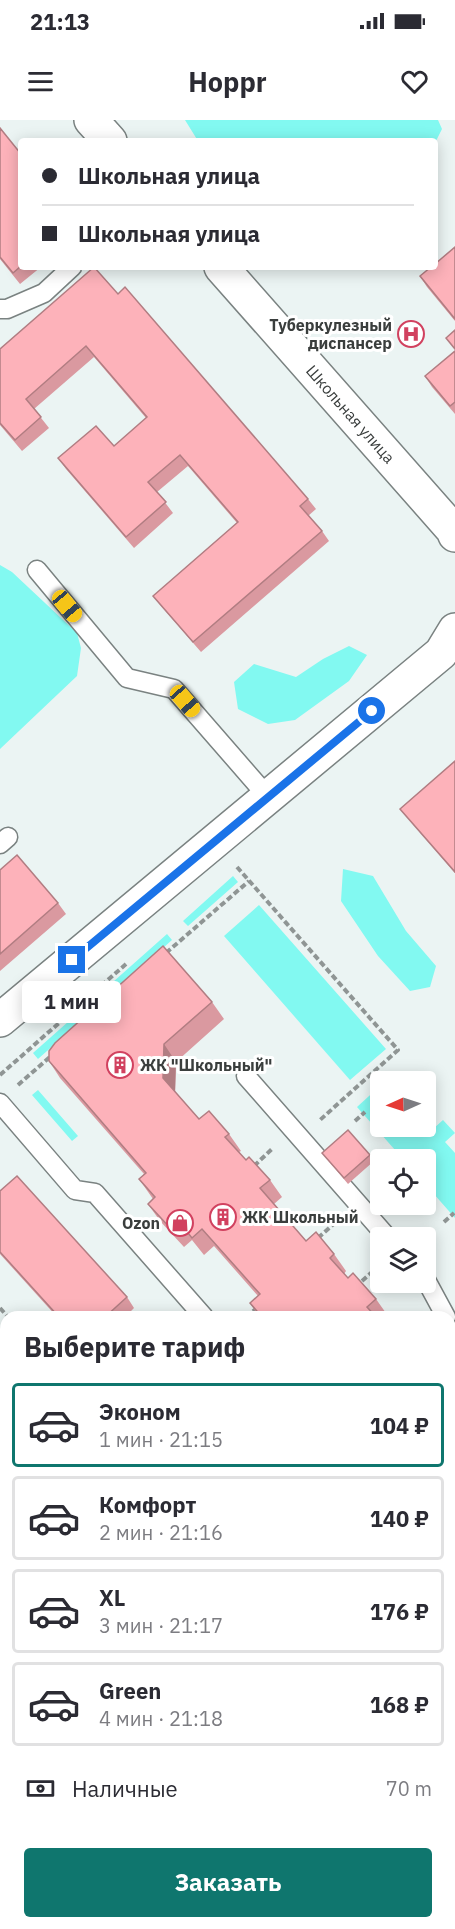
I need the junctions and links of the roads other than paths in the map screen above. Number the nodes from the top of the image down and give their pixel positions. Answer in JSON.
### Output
{"nodes":[{"id":1,"x":91,"y":120,"type":"edge"},
{"id":2,"x":107,"y":138,"type":"edge"},
{"id":3,"x":69,"y":270,"type":"edge"},
{"id":4,"x":224,"y":270,"type":"edge"},
{"id":5,"x":0,"y":309,"type":"edge"},
{"id":6,"x":454,"y":532,"type":"edge"},
{"id":7,"x":37,"y":570,"type":"dead end"},
{"id":8,"x":455,"y":630,"type":"edge"},
{"id":9,"x":268,"y":797,"type":"junction"},
{"id":10,"x":0,"y":1020,"type":"edge"},
{"id":11,"x":246,"y":1076,"type":"dead end"},
{"id":12,"x":0,"y":1103,"type":"edge"},
{"id":13,"x":378,"y":1227,"type":"edge"},
{"id":14,"x":433,"y":1293,"type":"edge"},
{"id":15,"x":199,"y":1311,"type":"edge"},
{"id":16,"x":443,"y":1311,"type":"edge"}],
"edges":[{"from":1,"to":2,"type":"street"},
{"from":3,"to":5,"type":"lane"},
{"from":4,"to":6,"type":"street","name":"Школьная улица"},
{"from":7,"to":9,"type":"lane"},
{"from":8,"to":9,"type":"street"},
{"from":9,"to":10,"type":"street"},
{"from":11,"to":13,"type":"lane"},
{"from":12,"to":15,"type":"lane"},
{"from":14,"to":16,"type":"lane"}]}
